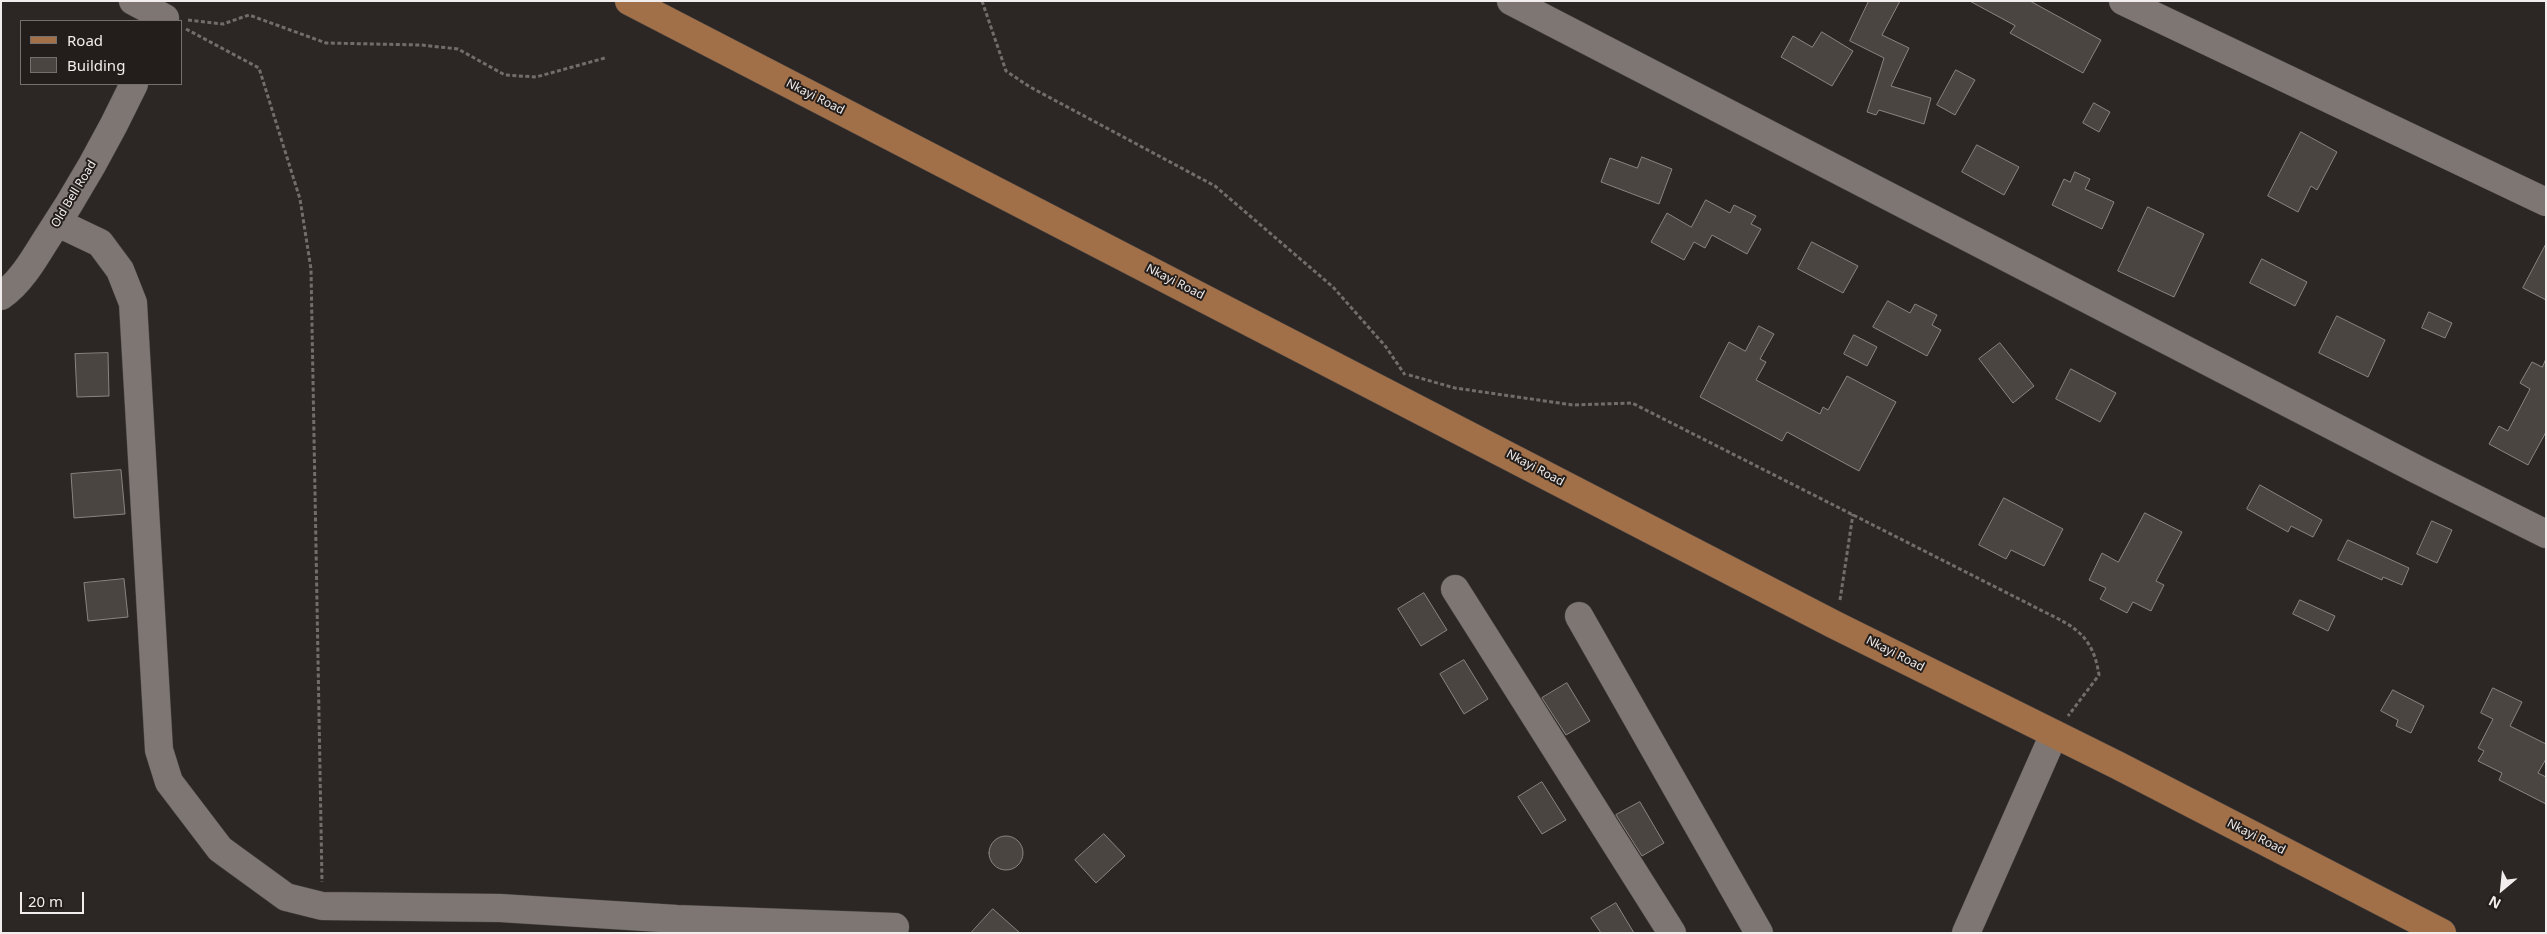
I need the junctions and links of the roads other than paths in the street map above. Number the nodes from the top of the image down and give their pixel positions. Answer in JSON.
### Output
{"nodes":[{"id":1,"x":133,"y":1,"type":"edge"},
{"id":2,"x":629,"y":1,"type":"edge"},
{"id":3,"x":1511,"y":1,"type":"edge"},
{"id":4,"x":2123,"y":1,"type":"edge"},
{"id":5,"x":166,"y":20,"type":"edge"},
{"id":6,"x":134,"y":85,"type":"edge"},
{"id":7,"x":2546,"y":202,"type":"edge"},
{"id":8,"x":58,"y":222,"type":"junction"},
{"id":9,"x":1,"y":296,"type":"edge"},
{"id":10,"x":2546,"y":534,"type":"edge"},
{"id":11,"x":1455,"y":589,"type":"dead end"},
{"id":12,"x":1579,"y":616,"type":"dead end"},
{"id":13,"x":2054,"y":734,"type":"junction"},
{"id":14,"x":895,"y":927,"type":"dead end"},
{"id":15,"x":1672,"y":933,"type":"edge"},
{"id":16,"x":1759,"y":933,"type":"edge"},
{"id":17,"x":1966,"y":933,"type":"edge"},
{"id":18,"x":2442,"y":933,"type":"edge"}],
"edges":[{"from":1,"to":5,"type":"street"},
{"from":2,"to":13,"type":"main road","name":"Nkayi Road"},
{"from":3,"to":10,"type":"street"},
{"from":4,"to":7,"type":"street"},
{"from":6,"to":8,"type":"street","name":"Old Bell Road"},
{"from":8,"to":9,"type":"street","name":"Old Bell Road"},
{"from":8,"to":14,"type":"street"},
{"from":11,"to":15,"type":"street"},
{"from":12,"to":16,"type":"street"},
{"from":13,"to":17,"type":"street"},
{"from":13,"to":18,"type":"main road","name":"Nkayi Road"}]}
